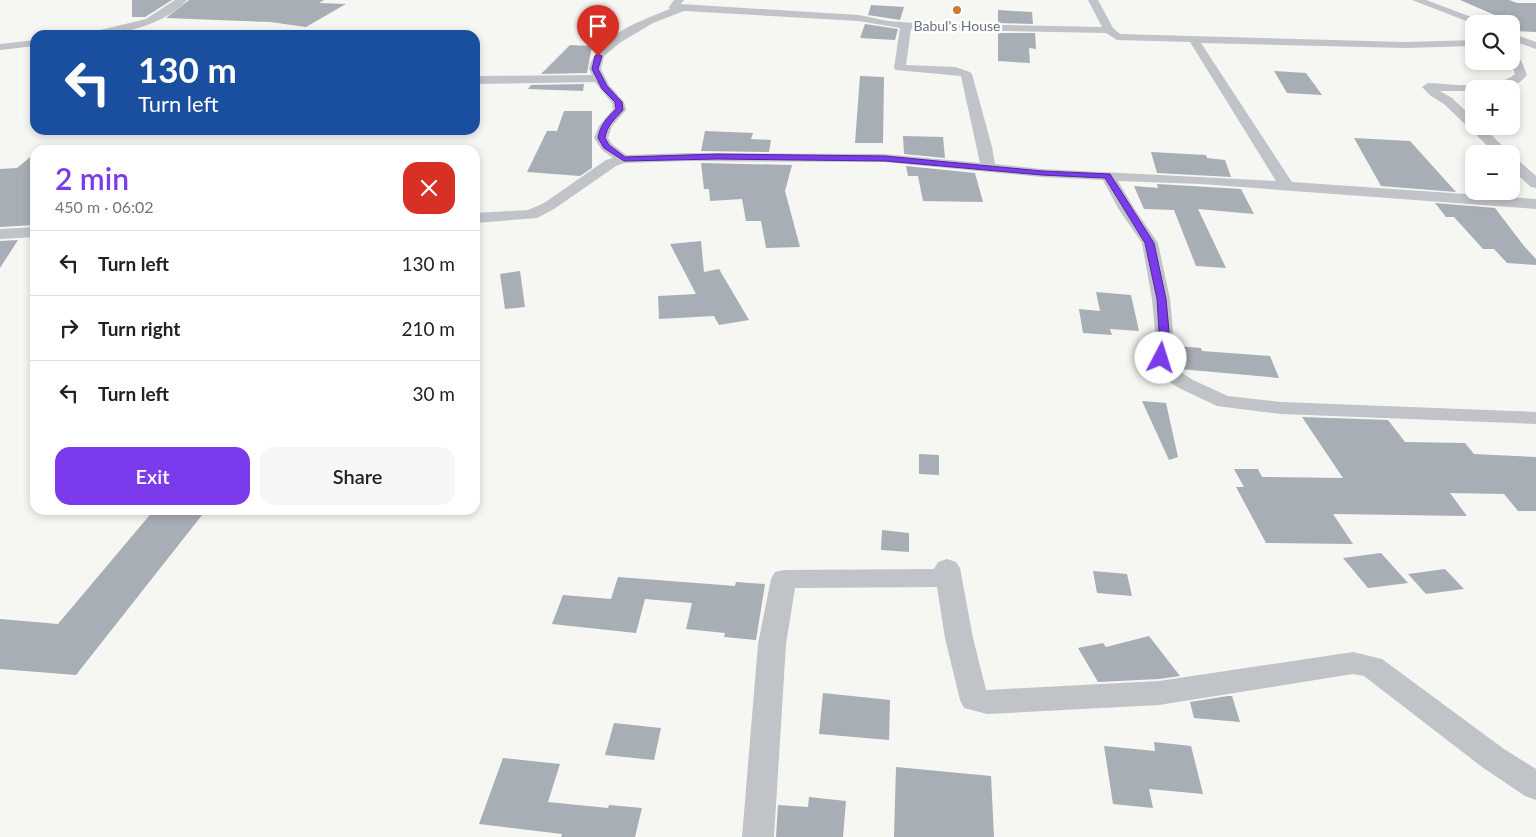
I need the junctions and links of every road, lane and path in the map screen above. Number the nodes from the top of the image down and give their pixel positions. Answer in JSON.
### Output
{"nodes":[{"id":1,"x":182,"y":0,"type":"edge"},
{"id":2,"x":1092,"y":0,"type":"edge"},
{"id":3,"x":1417,"y":0,"type":"edge"},
{"id":4,"x":680,"y":4,"type":"edge"},
{"id":5,"x":1465,"y":17,"type":"edge"},
{"id":6,"x":906,"y":26,"type":"junction"},
{"id":7,"x":113,"y":30,"type":"edge"},
{"id":8,"x":1109,"y":30,"type":"junction"},
{"id":9,"x":1520,"y":39,"type":"edge"},
{"id":10,"x":1536,"y":39,"type":"edge"},
{"id":11,"x":1194,"y":40,"type":"junction"},
{"id":12,"x":1520,"y":41,"type":"edge"},
{"id":13,"x":1465,"y":43,"type":"edge"},
{"id":14,"x":30,"y":44,"type":"edge"},
{"id":15,"x":1536,"y":46,"type":"edge"},
{"id":16,"x":0,"y":47,"type":"edge"},
{"id":17,"x":1519,"y":70,"type":"edge"},
{"id":18,"x":599,"y":78,"type":"junction"},
{"id":19,"x":480,"y":80,"type":"edge"},
{"id":20,"x":1515,"y":80,"type":"edge"},
{"id":21,"x":1465,"y":88,"type":"edge"},
{"id":22,"x":1465,"y":117,"type":"edge"},
{"id":23,"x":1484,"y":135,"type":"edge"},
{"id":24,"x":1494,"y":145,"type":"edge"},
{"id":25,"x":624,"y":159,"type":"junction"},
{"id":26,"x":988,"y":168,"type":"junction"},
{"id":27,"x":1520,"y":169,"type":"edge"},
{"id":28,"x":1108,"y":176,"type":"junction"},
{"id":29,"x":1536,"y":184,"type":"edge"},
{"id":30,"x":1286,"y":186,"type":"junction"},
{"id":31,"x":1536,"y":204,"type":"edge"},
{"id":32,"x":480,"y":218,"type":"edge"},
{"id":33,"x":30,"y":232,"type":"edge"},
{"id":34,"x":0,"y":234,"type":"edge"},
{"id":35,"x":1536,"y":418,"type":"edge"},
{"id":36,"x":1536,"y":786,"type":"edge"},
{"id":37,"x":758,"y":837,"type":"edge"}],
"edges":[{"from":1,"to":7,"type":"street"},
{"from":2,"to":8,"type":"street"},
{"from":3,"to":5,"type":"street"},
{"from":4,"to":6,"type":"street"},
{"from":4,"to":18,"type":"street"},
{"from":6,"to":8,"type":"street"},
{"from":6,"to":26,"type":"street"},
{"from":8,"to":11,"type":"street"},
{"from":9,"to":10,"type":"street"},
{"from":11,"to":13,"type":"street"},
{"from":11,"to":30,"type":"street"},
{"from":12,"to":15,"type":"street"},
{"from":14,"to":16,"type":"street"},
{"from":17,"to":20,"type":"street"},
{"from":18,"to":19,"type":"street"},
{"from":18,"to":25,"type":"street"},
{"from":21,"to":22,"type":"street"},
{"from":23,"to":24,"type":"street"},
{"from":25,"to":26,"type":"street"},
{"from":25,"to":32,"type":"street"},
{"from":26,"to":28,"type":"street"},
{"from":27,"to":29,"type":"street"},
{"from":28,"to":30,"type":"street"},
{"from":28,"to":35,"type":"street"},
{"from":30,"to":31,"type":"street"},
{"from":33,"to":34,"type":"street"},
{"from":36,"to":37,"type":"street"}]}
